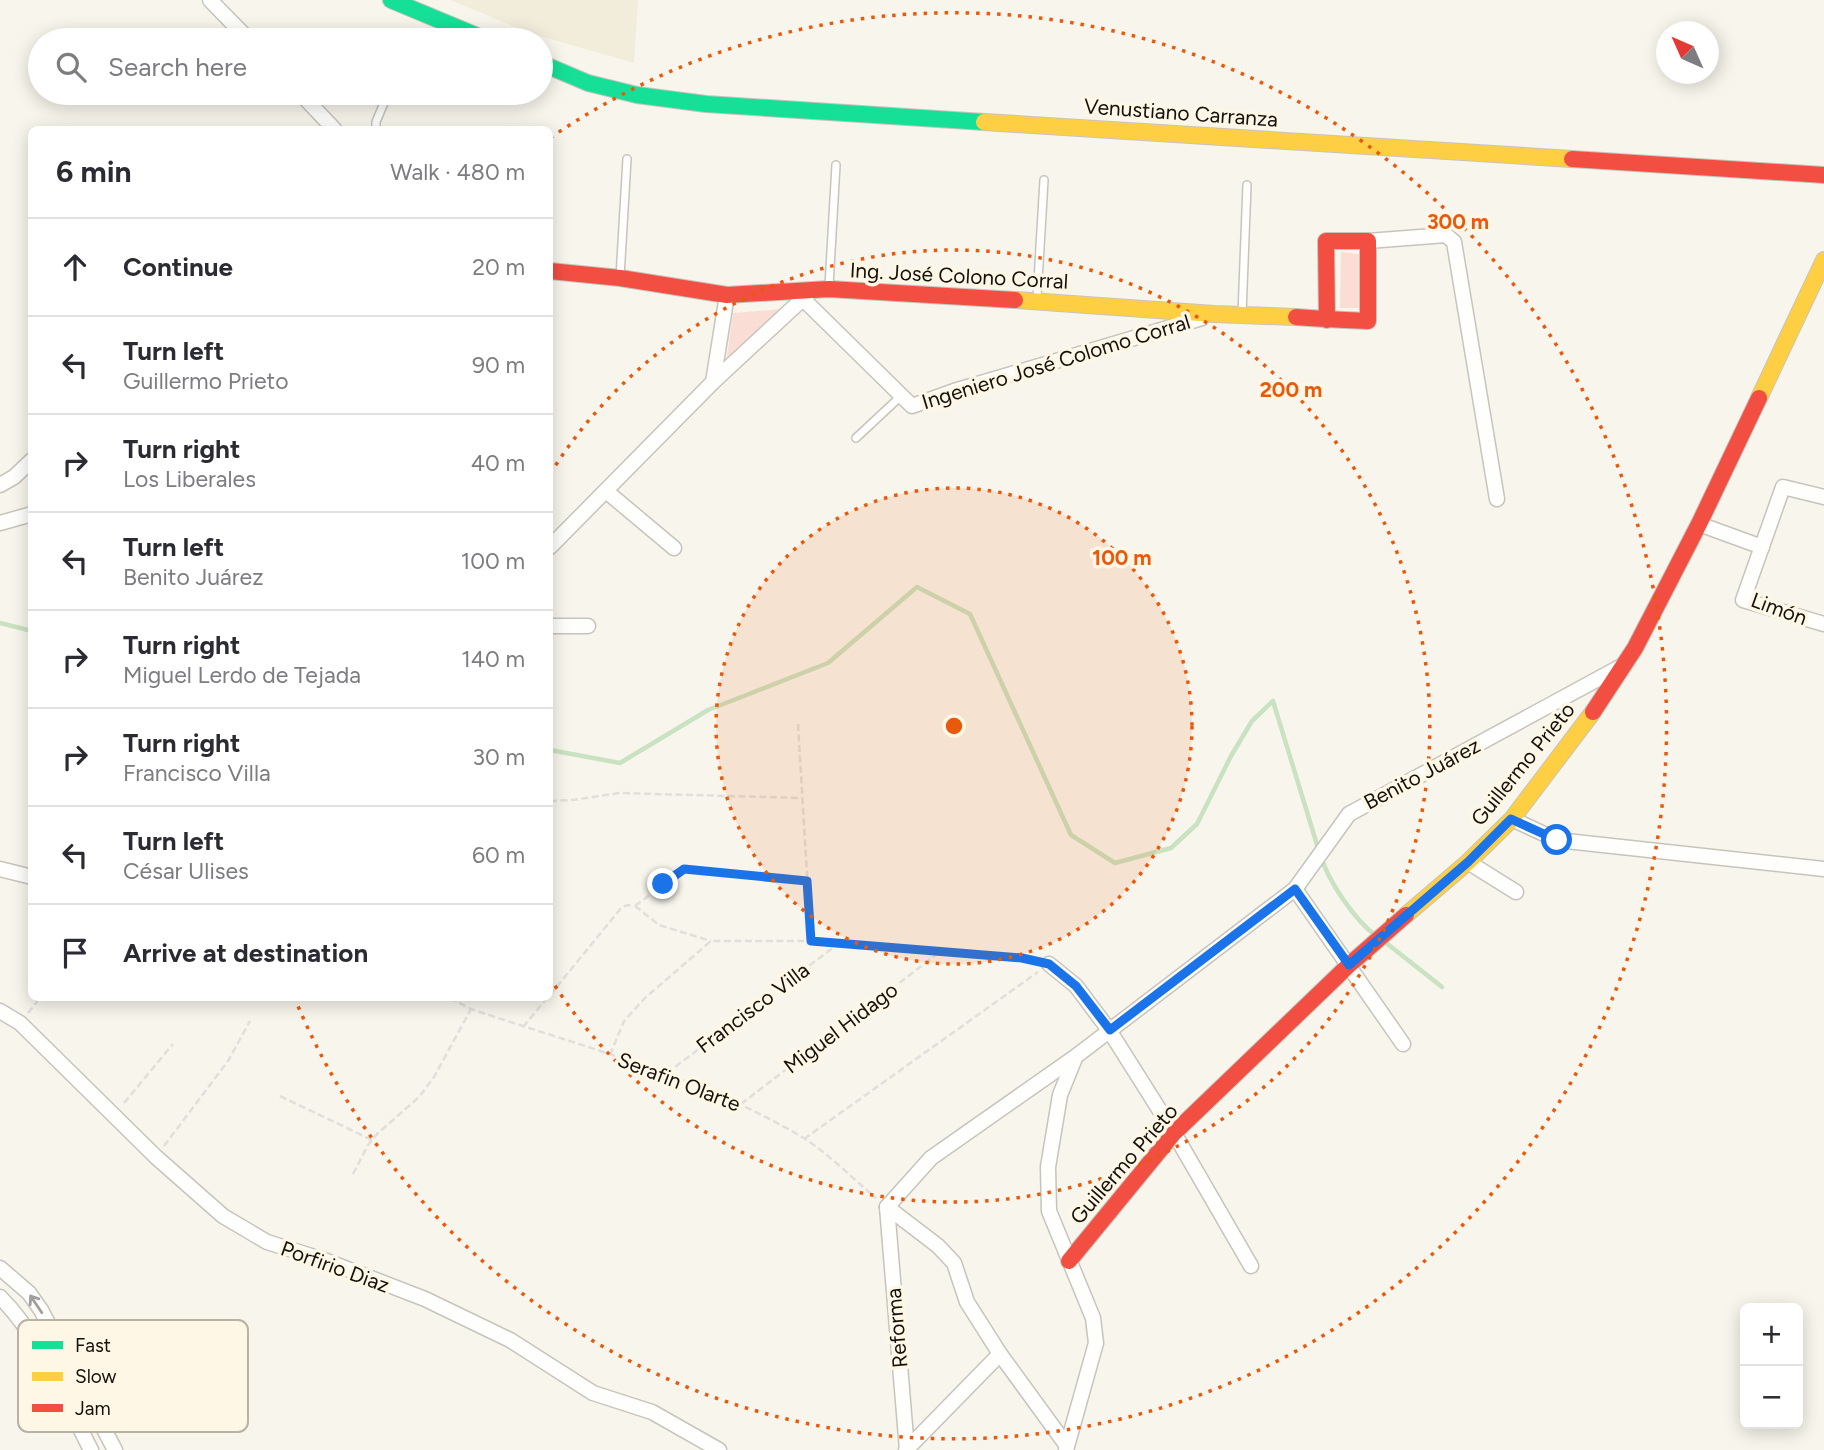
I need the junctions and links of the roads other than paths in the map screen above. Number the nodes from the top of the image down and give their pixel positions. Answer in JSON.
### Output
{"nodes":[{"id":1,"x":210,"y":0,"type":"edge"},
{"id":2,"x":391,"y":0,"type":"edge"},
{"id":3,"x":237,"y":28,"type":"edge"},
{"id":4,"x":458,"y":28,"type":"edge"},
{"id":5,"x":553,"y":68,"type":"edge"},
{"id":6,"x":311,"y":105,"type":"edge"},
{"id":7,"x":383,"y":105,"type":"edge"},
{"id":8,"x":331,"y":126,"type":"edge"},
{"id":9,"x":376,"y":126,"type":"edge"},
{"id":10,"x":627,"y":159,"type":"dead end"},
{"id":11,"x":836,"y":165,"type":"dead end"},
{"id":12,"x":1824,"y":175,"type":"edge"},
{"id":13,"x":1044,"y":180,"type":"dead end"},
{"id":14,"x":1247,"y":185,"type":"dead end"},
{"id":15,"x":1368,"y":241,"type":"junction"},
{"id":16,"x":1824,"y":260,"type":"edge"},
{"id":17,"x":553,"y":271,"type":"edge"},
{"id":18,"x":620,"y":278,"type":"junction"},
{"id":19,"x":815,"y":292,"type":"junction"},
{"id":20,"x":727,"y":295,"type":"junction"},
{"id":21,"x":1037,"y":301,"type":"junction"},
{"id":22,"x":1213,"y":314,"type":"junction"},
{"id":23,"x":1242,"y":314,"type":"junction"},
{"id":24,"x":1327,"y":320,"type":"junction"},
{"id":25,"x":713,"y":382,"type":"junction"},
{"id":26,"x":901,"y":395,"type":"junction"},
{"id":27,"x":856,"y":438,"type":"dead end"},
{"id":28,"x":28,"y":464,"type":"edge"},
{"id":29,"x":0,"y":485,"type":"edge"},
{"id":30,"x":606,"y":491,"type":"junction"},
{"id":31,"x":1824,"y":497,"type":"edge"},
{"id":32,"x":1497,"y":499,"type":"dead end"},
{"id":33,"x":28,"y":515,"type":"edge"},
{"id":34,"x":0,"y":523,"type":"edge"},
{"id":35,"x":1699,"y":524,"type":"junction"},
{"id":36,"x":553,"y":544,"type":"edge"},
{"id":37,"x":1762,"y":547,"type":"junction"},
{"id":38,"x":674,"y":548,"type":"dead end"},
{"id":39,"x":1824,"y":624,"type":"edge"},
{"id":40,"x":553,"y":626,"type":"edge"},
{"id":41,"x":588,"y":626,"type":"dead end"},
{"id":42,"x":1627,"y":663,"type":"junction"},
{"id":43,"x":1511,"y":819,"type":"junction"},
{"id":44,"x":1468,"y":862,"type":"junction"},
{"id":45,"x":0,"y":869,"type":"edge"},
{"id":46,"x":1824,"y":869,"type":"edge"},
{"id":47,"x":28,"y":876,"type":"edge"},
{"id":48,"x":1295,"y":889,"type":"junction"},
{"id":49,"x":1516,"y":892,"type":"dead end"},
{"id":50,"x":1049,"y":964,"type":"road end"},
{"id":51,"x":1349,"y":965,"type":"junction"},
{"id":52,"x":0,"y":1011,"type":"edge"},
{"id":53,"x":1110,"y":1030,"type":"junction"},
{"id":54,"x":1403,"y":1044,"type":"dead end"},
{"id":55,"x":1075,"y":1056,"type":"junction"},
{"id":56,"x":1174,"y":1133,"type":"junction"},
{"id":57,"x":887,"y":1207,"type":"junction"},
{"id":58,"x":1069,"y":1261,"type":"junction"},
{"id":59,"x":1251,"y":1266,"type":"dead end"},
{"id":60,"x":0,"y":1268,"type":"edge"},
{"id":61,"x":0,"y":1297,"type":"edge"},
{"id":62,"x":19,"y":1320,"type":"edge"},
{"id":63,"x":46,"y":1320,"type":"edge"},
{"id":64,"x":1000,"y":1353,"type":"junction"},
{"id":65,"x":82,"y":1432,"type":"edge"},
{"id":66,"x":105,"y":1432,"type":"edge"},
{"id":67,"x":1067,"y":1448,"type":"edge"},
{"id":68,"x":91,"y":1450,"type":"edge"},
{"id":69,"x":115,"y":1450,"type":"edge"},
{"id":70,"x":719,"y":1450,"type":"edge"},
{"id":71,"x":907,"y":1450,"type":"edge"}],
"edges":[{"from":1,"to":3,"type":"street"},
{"from":2,"to":4,"type":"street"},
{"from":5,"to":12,"type":"street","name":"Venustiano Carranza"},
{"from":6,"to":8,"type":"street"},
{"from":7,"to":9,"type":"lane"},
{"from":10,"to":18,"type":"lane"},
{"from":11,"to":19,"type":"lane"},
{"from":13,"to":21,"type":"lane"},
{"from":14,"to":23,"type":"lane"},
{"from":15,"to":24,"type":"street"},
{"from":15,"to":24,"type":"street","name":"Ing. José Colono Corral"},
{"from":15,"to":32,"type":"street"},
{"from":16,"to":35,"type":"street","name":"Guillermo Prieto"},
{"from":17,"to":18,"type":"street","name":"Ing. José Colono Corral"},
{"from":18,"to":20,"type":"street","name":"Ing. José Colono Corral"},
{"from":19,"to":20,"type":"street","name":"Ing. José Colono Corral"},
{"from":19,"to":21,"type":"street","name":"Ing. José Colono Corral"},
{"from":19,"to":25,"type":"street"},
{"from":19,"to":26,"type":"street","name":"Ingeniero José Colomo Corral"},
{"from":20,"to":25,"type":"street"},
{"from":21,"to":22,"type":"street","name":"Ing. José Colono Corral"},
{"from":22,"to":23,"type":"street","name":"Ing. José Colono Corral"},
{"from":22,"to":26,"type":"street","name":"Ingeniero José Colomo Corral"},
{"from":23,"to":24,"type":"street","name":"Ing. José Colono Corral"},
{"from":25,"to":30,"type":"street"},
{"from":26,"to":27,"type":"lane","name":"Ingeniero José Colomo Corral"},
{"from":28,"to":29,"type":"street"},
{"from":30,"to":36,"type":"street"},
{"from":30,"to":38,"type":"street"},
{"from":31,"to":37,"type":"street"},
{"from":33,"to":34,"type":"street"},
{"from":35,"to":37,"type":"street"},
{"from":35,"to":42,"type":"street","name":"Guillermo Prieto"},
{"from":37,"to":39,"type":"street","name":"Limón"},
{"from":40,"to":41,"type":"street"},
{"from":42,"to":43,"type":"street","name":"Guillermo Prieto"},
{"from":42,"to":48,"type":"street","name":"Benito Juárez"},
{"from":43,"to":44,"type":"street","name":"Guillermo Prieto"},
{"from":43,"to":46,"type":"street"},
{"from":44,"to":49,"type":"street"},
{"from":44,"to":51,"type":"street","name":"Guillermo Prieto"},
{"from":45,"to":47,"type":"street"},
{"from":48,"to":51,"type":"street"},
{"from":48,"to":53,"type":"street","name":"Benito Juárez"},
{"from":50,"to":53,"type":"street"},
{"from":51,"to":54,"type":"street"},
{"from":51,"to":56,"type":"street","name":"Guillermo Prieto"},
{"from":52,"to":70,"type":"street","name":"Porfirio Diaz"},
{"from":53,"to":55,"type":"street","name":"Benito Juárez"},
{"from":53,"to":56,"type":"street"},
{"from":55,"to":57,"type":"street","name":"Benito Juárez"},
{"from":55,"to":58,"type":"street"},
{"from":56,"to":58,"type":"street","name":"Guillermo Prieto"},
{"from":56,"to":59,"type":"street"},
{"from":57,"to":64,"type":"street"},
{"from":57,"to":71,"type":"street","name":"Reforma"},
{"from":58,"to":67,"type":"street"},
{"from":63,"to":60,"type":"street","one_way":true},
{"from":61,"to":62,"type":"street"},
{"from":64,"to":67,"type":"street"},
{"from":64,"to":71,"type":"street"},
{"from":65,"to":68,"type":"street"},
{"from":69,"to":66,"type":"street","one_way":true}]}
